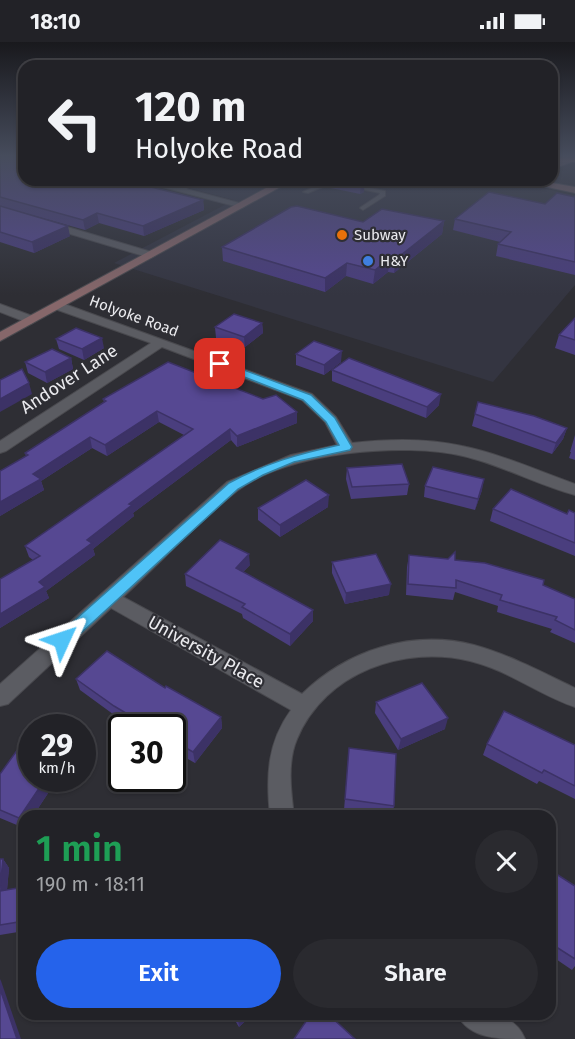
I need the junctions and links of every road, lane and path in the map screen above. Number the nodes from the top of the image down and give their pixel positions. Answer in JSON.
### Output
{"nodes":[{"id":1,"x":232,"y":203,"type":"edge"},
{"id":2,"x":247,"y":203,"type":"edge"},
{"id":3,"x":372,"y":203,"type":"edge"},
{"id":4,"x":242,"y":205,"type":"junction"},
{"id":5,"x":363,"y":208,"type":"dead end"},
{"id":6,"x":0,"y":210,"type":"edge"},
{"id":7,"x":151,"y":255,"type":"junction"},
{"id":8,"x":58,"y":306,"type":"junction"},
{"id":9,"x":0,"y":308,"type":"edge"},
{"id":10,"x":31,"y":320,"type":"junction"},
{"id":11,"x":0,"y":337,"type":"edge"},
{"id":12,"x":160,"y":343,"type":"junction"},
{"id":13,"x":346,"y":447,"type":"junction"},
{"id":14,"x":0,"y":448,"type":"edge"},
{"id":15,"x":575,"y":490,"type":"edge"},
{"id":16,"x":109,"y":598,"type":"junction"},
{"id":17,"x":0,"y":696,"type":"edge"},
{"id":18,"x":575,"y":698,"type":"edge"},
{"id":19,"x":304,"y":705,"type":"junction"},
{"id":20,"x":281,"y":810,"type":"edge"},
{"id":21,"x":481,"y":1020,"type":"edge"},
{"id":22,"x":510,"y":1039,"type":"edge"}],
"edges":[{"from":1,"to":4,"type":"street"},
{"from":2,"to":4,"type":"main road"},
{"from":3,"to":5,"type":"lane"},
{"from":4,"to":7,"type":"main road"},
{"from":6,"to":7,"type":"street"},
{"from":7,"to":8,"type":"main road"},
{"from":8,"to":10,"type":"main road"},
{"from":8,"to":12,"type":"street","name":"Holyoke Road"},
{"from":9,"to":10,"type":"street"},
{"from":10,"to":11,"type":"main road"},
{"from":12,"to":13,"type":"street","name":"Holyoke Road"},
{"from":12,"to":14,"type":"street","name":"Andover Lane"},
{"from":13,"to":15,"type":"street"},
{"from":13,"to":16,"type":"street"},
{"from":16,"to":17,"type":"street"},
{"from":16,"to":19,"type":"street","name":"University Place"},
{"from":18,"to":19,"type":"street"},
{"from":19,"to":20,"type":"street"},
{"from":21,"to":22,"type":"street"}]}
